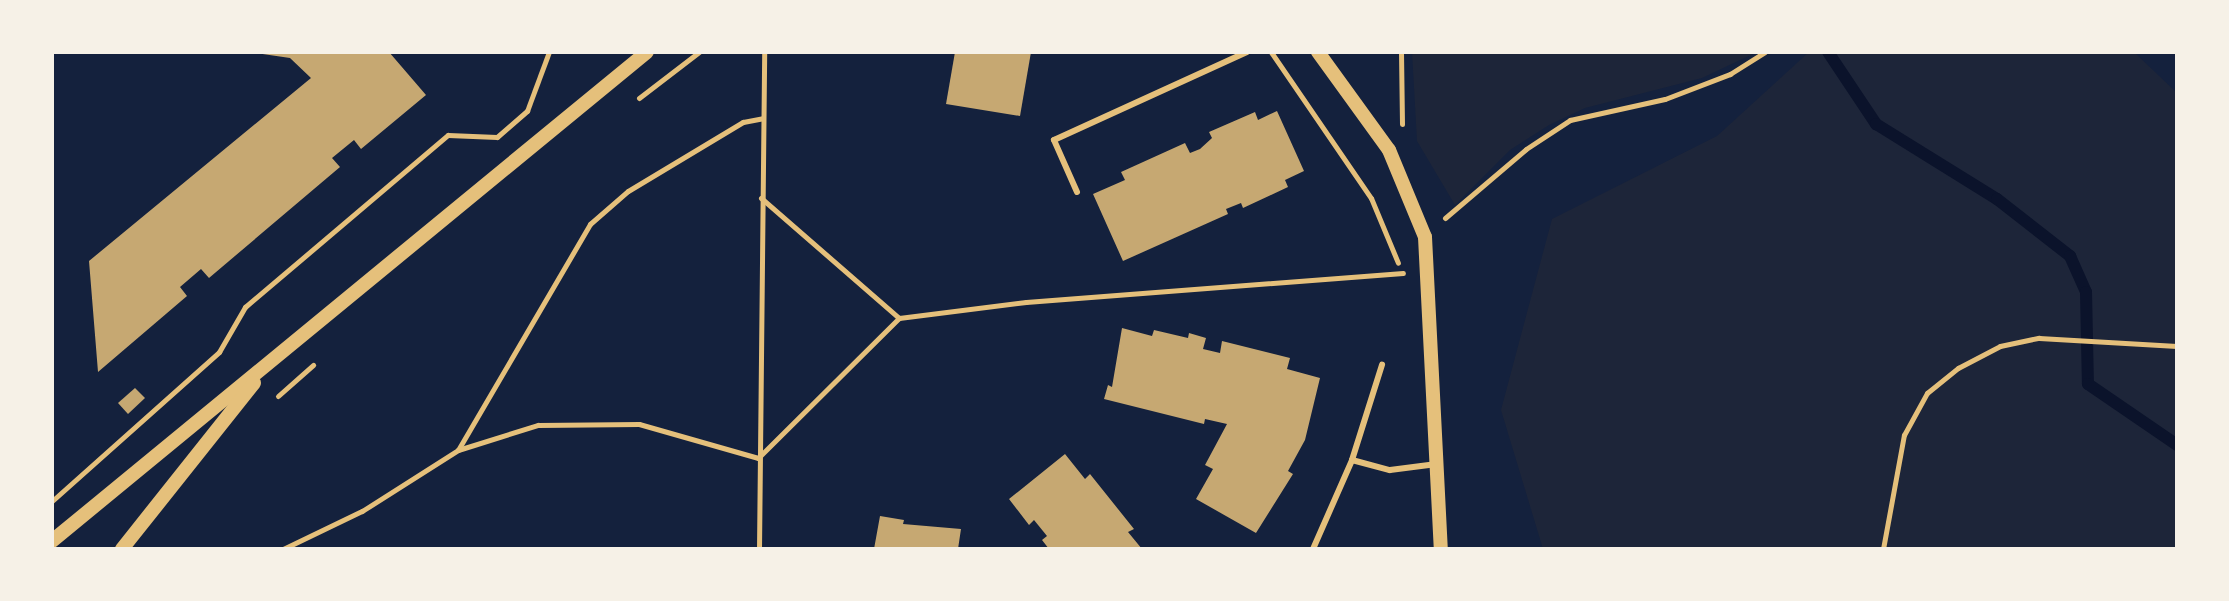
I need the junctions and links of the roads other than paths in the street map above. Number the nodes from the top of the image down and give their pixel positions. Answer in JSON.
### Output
{"nodes":[{"id":1,"x":647,"y":52,"type":"edge"},
{"id":2,"x":1247,"y":52,"type":"edge"},
{"id":3,"x":1318,"y":52,"type":"edge"},
{"id":4,"x":1077,"y":192,"type":"dead end"},
{"id":5,"x":269,"y":364,"type":"junction"},
{"id":6,"x":1382,"y":365,"type":"dead end"},
{"id":7,"x":1352,"y":460,"type":"junction"},
{"id":8,"x":1437,"y":464,"type":"junction"},
{"id":9,"x":52,"y":541,"type":"edge"},
{"id":10,"x":122,"y":549,"type":"edge"},
{"id":11,"x":1313,"y":549,"type":"edge"},
{"id":12,"x":1441,"y":549,"type":"edge"}],
"edges":[{"from":1,"to":5,"type":"street"},
{"from":2,"to":4,"type":"lane"},
{"from":3,"to":8,"type":"street"},
{"from":5,"to":9,"type":"street"},
{"from":5,"to":10,"type":"street"},
{"from":6,"to":7,"type":"lane"},
{"from":7,"to":8,"type":"lane"},
{"from":7,"to":11,"type":"lane"},
{"from":8,"to":12,"type":"street"}]}
